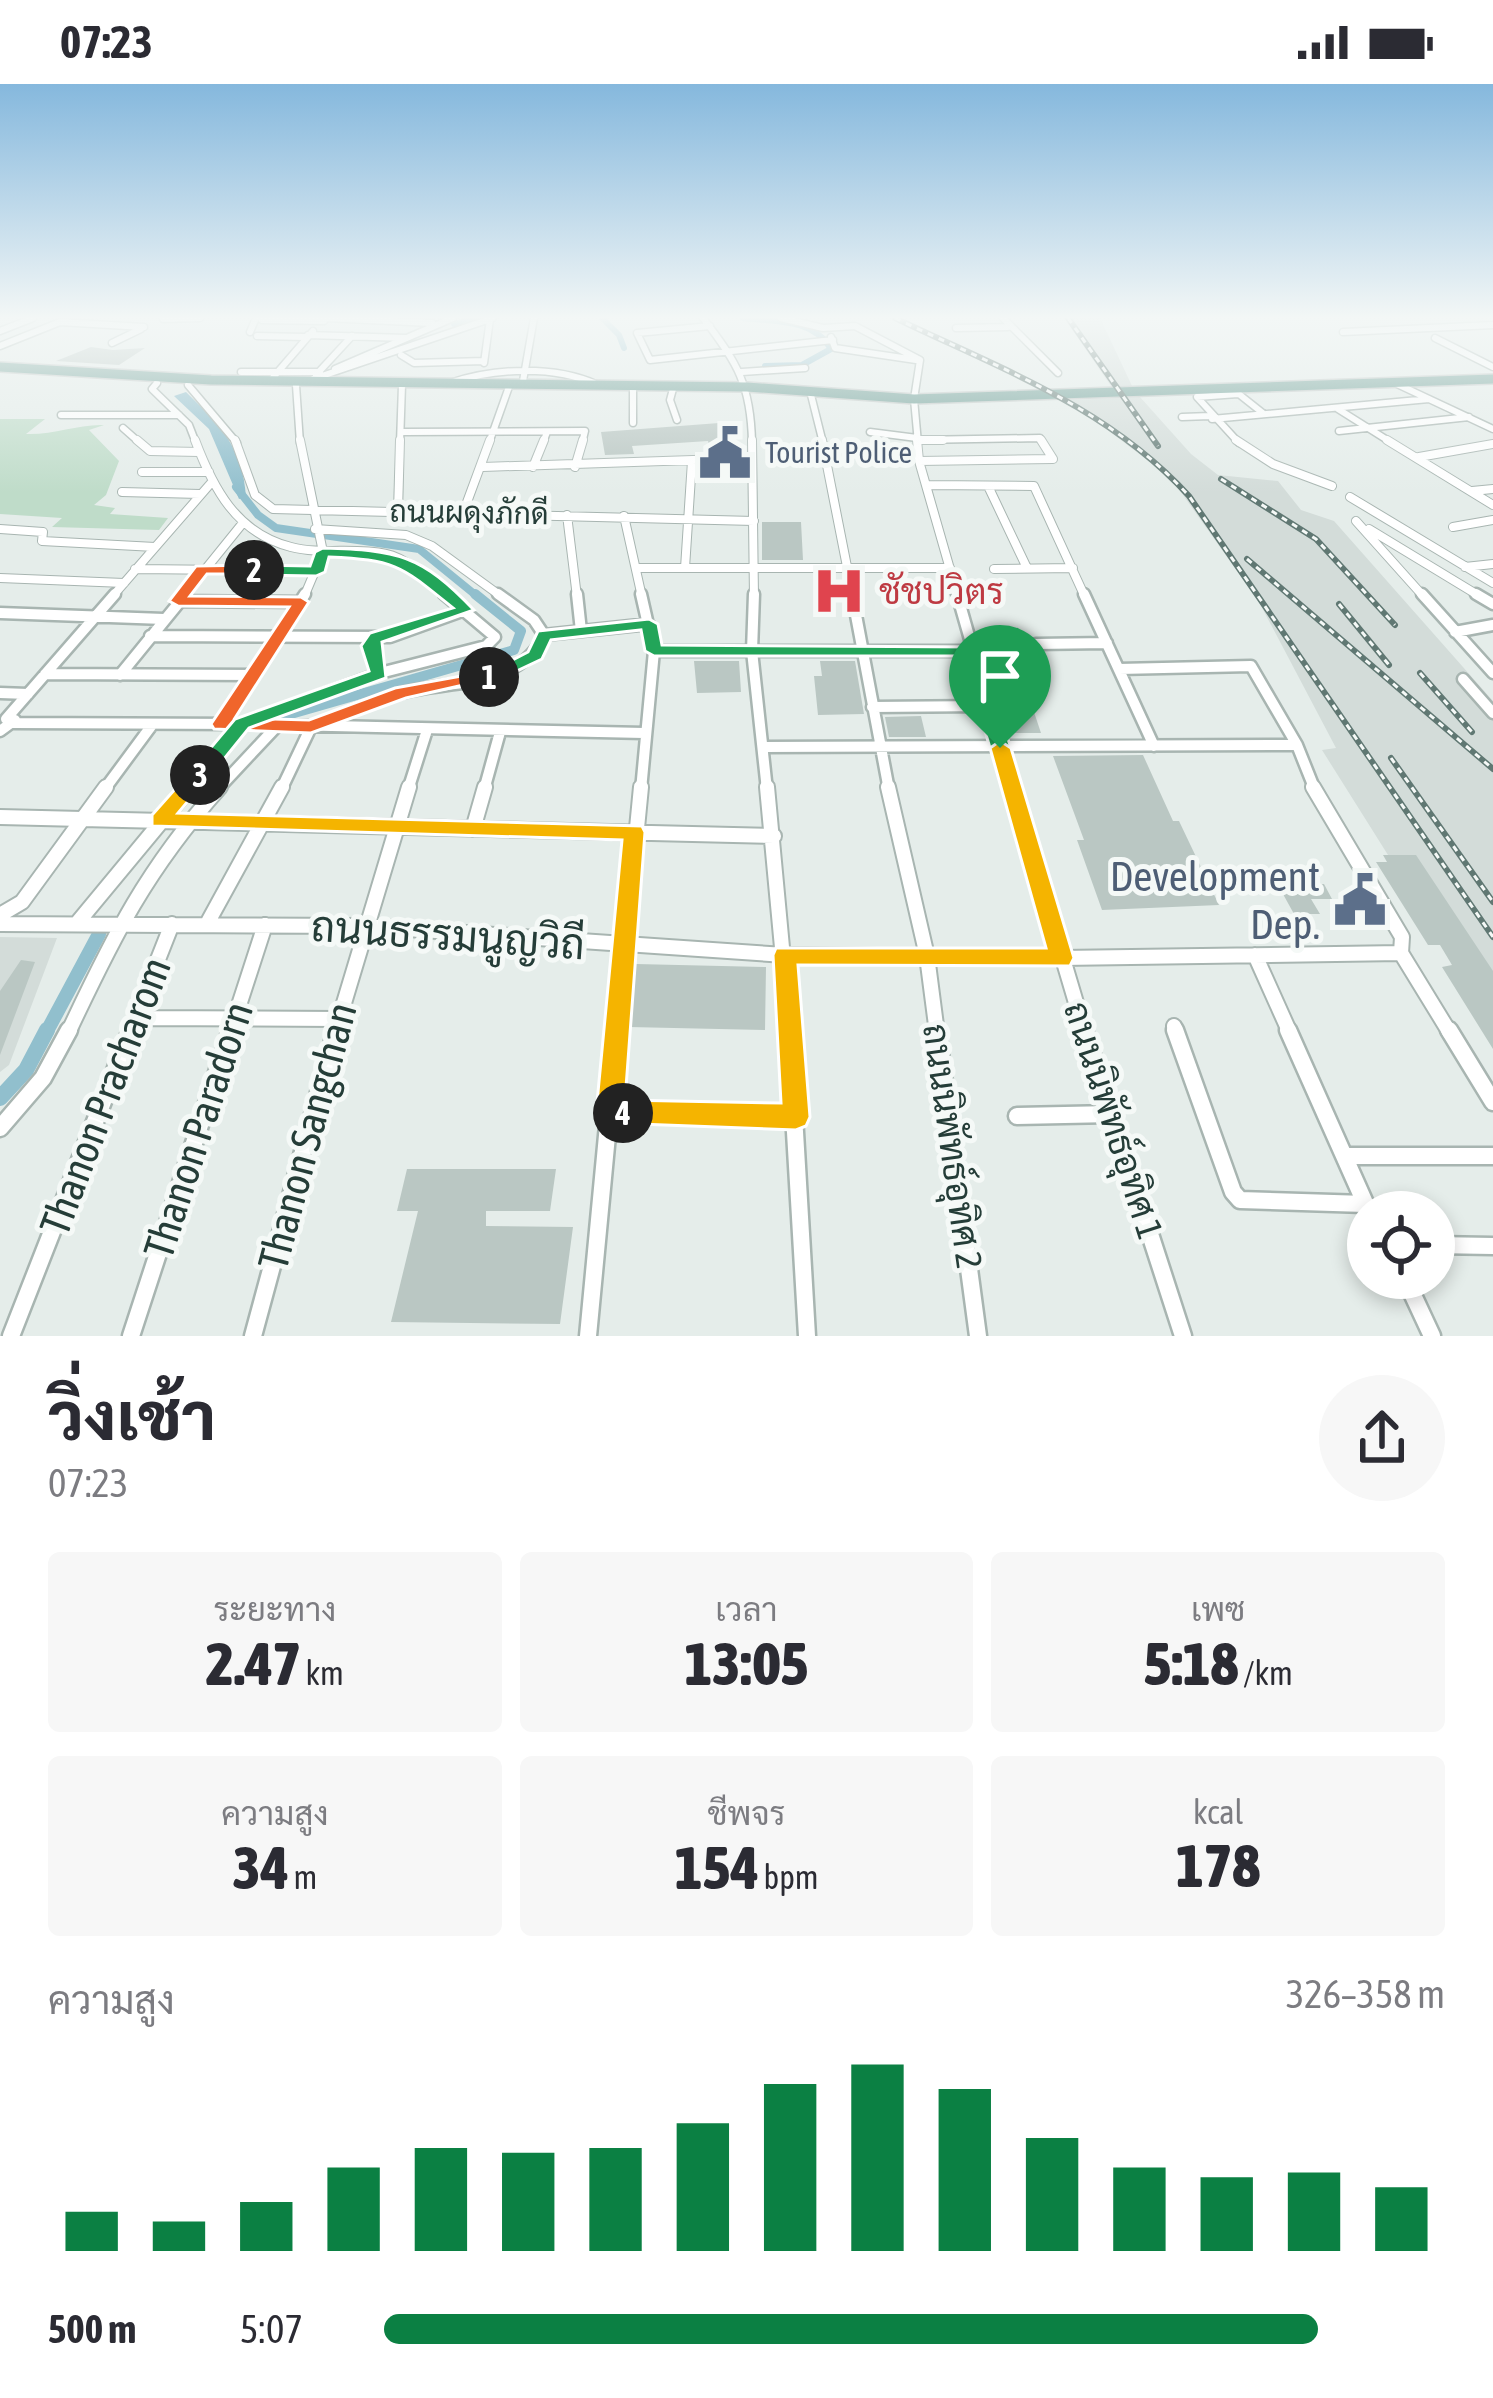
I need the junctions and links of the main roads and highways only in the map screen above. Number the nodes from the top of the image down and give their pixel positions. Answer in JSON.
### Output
{"nodes":[{"id":1,"x":78,"y":376,"type":"edge"},
{"id":2,"x":174,"y":376,"type":"edge"},
{"id":3,"x":1493,"y":379,"type":"edge"},
{"id":4,"x":271,"y":380,"type":"junction"},
{"id":5,"x":1400,"y":382,"type":"junction"},
{"id":6,"x":402,"y":383,"type":"junction"},
{"id":7,"x":510,"y":385,"type":"junction"},
{"id":8,"x":748,"y":389,"type":"junction"},
{"id":9,"x":811,"y":393,"type":"junction"},
{"id":10,"x":915,"y":401,"type":"junction"}],
"edges":[{"from":1,"to":4,"type":"main road"},
{"from":2,"to":4,"type":"main road"},
{"from":3,"to":5,"type":"main road"},
{"from":4,"to":6,"type":"main road"},
{"from":4,"to":6,"type":"main road"},
{"from":5,"to":10,"type":"main road"},
{"from":5,"to":10,"type":"main road"},
{"from":6,"to":7,"type":"main road"},
{"from":6,"to":7,"type":"main road"},
{"from":7,"to":8,"type":"main road"},
{"from":7,"to":8,"type":"main road"},
{"from":8,"to":9,"type":"main road"},
{"from":8,"to":9,"type":"main road"},
{"from":9,"to":10,"type":"main road"}]}
